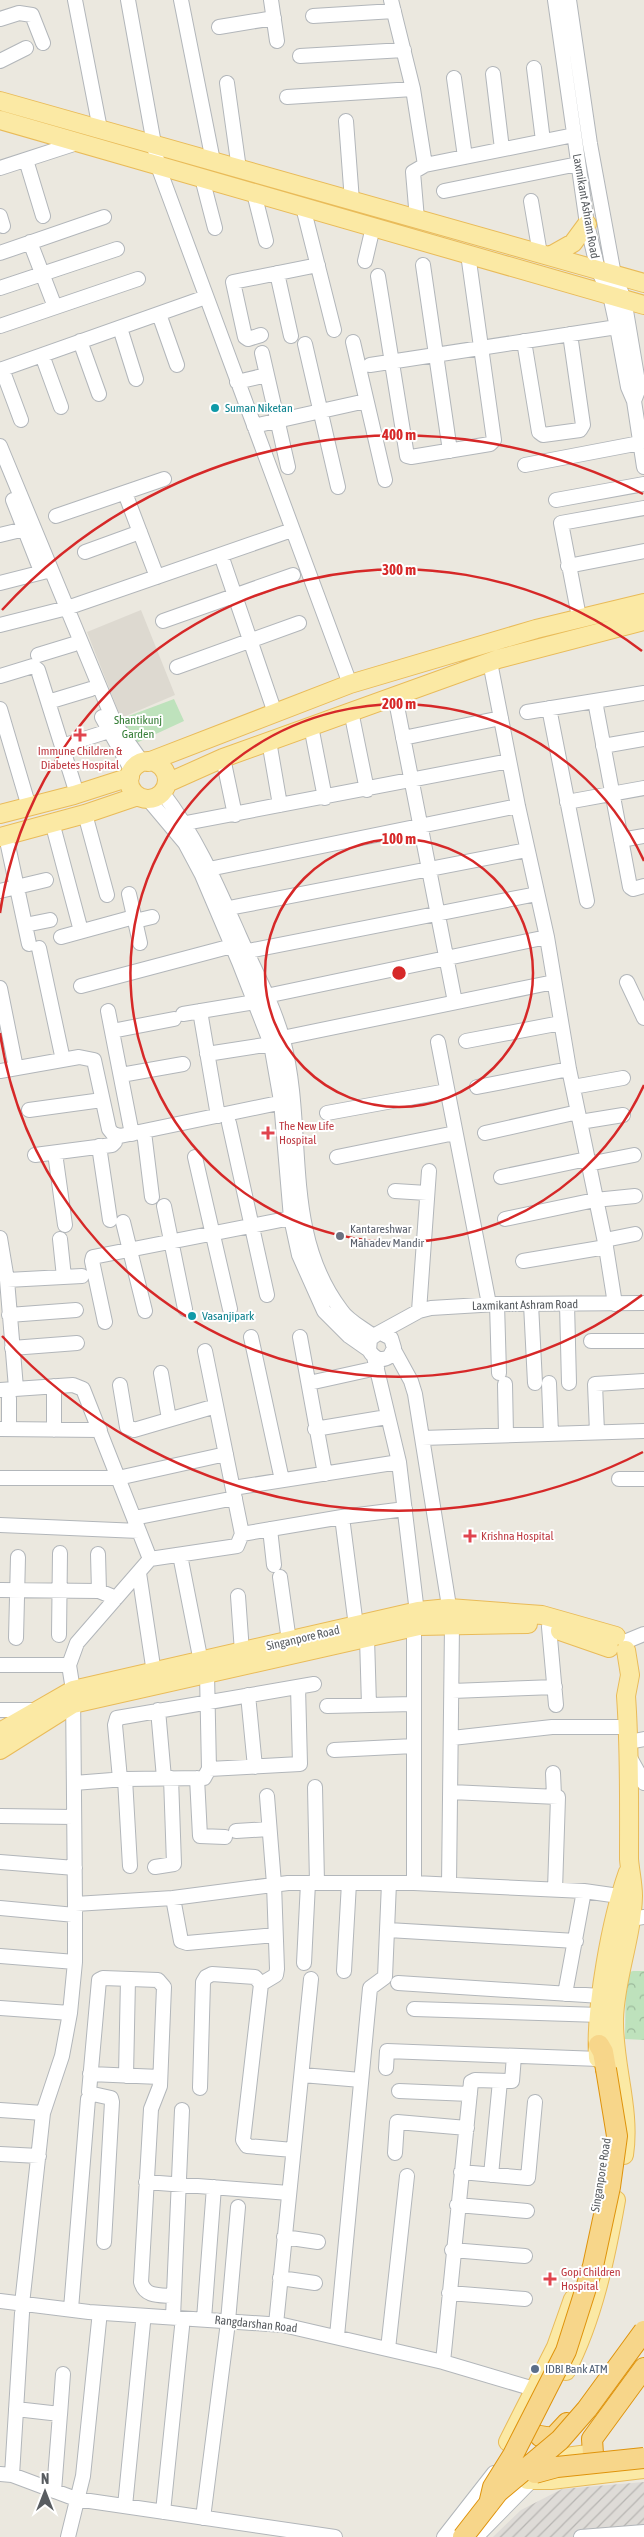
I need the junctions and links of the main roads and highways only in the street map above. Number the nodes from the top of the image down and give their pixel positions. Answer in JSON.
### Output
{"nodes":[{"id":1,"x":0,"y":101,"type":"edge"},
{"id":2,"x":0,"y":120,"type":"edge"},
{"id":3,"x":587,"y":224,"type":"road end"},
{"id":4,"x":545,"y":255,"type":"junction"},
{"id":5,"x":644,"y":283,"type":"edge"},
{"id":6,"x":644,"y":305,"type":"edge"},
{"id":7,"x":644,"y":603,"type":"edge"},
{"id":8,"x":644,"y":621,"type":"edge"},
{"id":9,"x":138,"y":768,"type":"junction"},
{"id":10,"x":154,"y":792,"type":"junction"},
{"id":11,"x":0,"y":814,"type":"edge"},
{"id":12,"x":3,"y":836,"type":"edge"},
{"id":13,"x":450,"y":1616,"type":"junction"},
{"id":14,"x":361,"y":1632,"type":"junction"},
{"id":15,"x":619,"y":1646,"type":"junction"},
{"id":16,"x":204,"y":1668,"type":"junction"},
{"id":17,"x":73,"y":1697,"type":"junction"},
{"id":18,"x":0,"y":1732,"type":"edge"},
{"id":19,"x":632,"y":1741,"type":"edge"},
{"id":20,"x":0,"y":1750,"type":"edge"},
{"id":21,"x":630,"y":1866,"type":"junction"},
{"id":22,"x":637,"y":1918,"type":"edge"},
{"id":23,"x":601,"y":2058,"type":"junction"},
{"id":24,"x":644,"y":2322,"type":"edge"},
{"id":25,"x":644,"y":2331,"type":"edge"},
{"id":26,"x":644,"y":2344,"type":"edge"},
{"id":27,"x":644,"y":2368,"type":"edge"},
{"id":28,"x":542,"y":2441,"type":"junction"},
{"id":29,"x":508,"y":2442,"type":"junction"},
{"id":30,"x":644,"y":2449,"type":"edge"},
{"id":31,"x":593,"y":2454,"type":"junction"},
{"id":32,"x":644,"y":2458,"type":"edge"},
{"id":33,"x":644,"y":2469,"type":"edge"},
{"id":34,"x":531,"y":2478,"type":"junction"},
{"id":35,"x":488,"y":2504,"type":"junction"},
{"id":36,"x":463,"y":2537,"type":"edge"},
{"id":37,"x":469,"y":2537,"type":"edge"}],
"edges":[{"from":1,"to":4,"type":"main road"},
{"from":2,"to":6,"type":"main road"},
{"from":3,"to":4,"type":"main road"},
{"from":4,"to":5,"type":"main road"},
{"from":7,"to":9,"type":"main road"},
{"from":8,"to":10,"type":"main road"},
{"from":9,"to":10,"type":"main road"},
{"from":9,"to":10,"type":"main road"},
{"from":9,"to":11,"type":"main road"},
{"from":10,"to":12,"type":"main road"},
{"from":13,"to":14,"type":"main road","name":"Singanpore Road"},
{"from":13,"to":15,"type":"main road","name":"Singanpore Road"},
{"from":13,"to":15,"type":"main road","name":"Singanpore Road"},
{"from":14,"to":16,"type":"main road","name":"Singanpore Road"},
{"from":14,"to":16,"type":"main road","name":"Singanpore Road"},
{"from":15,"to":19,"type":"main road","name":"Singanpore Road"},
{"from":16,"to":17,"type":"main road","name":"Singanpore Road"},
{"from":16,"to":17,"type":"main road","name":"Singanpore Road"},
{"from":17,"to":18,"type":"main road","name":"Singanpore Road"},
{"from":17,"to":20,"type":"main road","name":"Singanpore Road"},
{"from":19,"to":21,"type":"main road","name":"Singanpore Road"},
{"from":21,"to":22,"type":"main road","name":"Singanpore Road"},
{"from":21,"to":23,"type":"main road","name":"Singanpore Road"},
{"from":22,"to":28,"type":"main road","name":"Singanpore Road"},
{"from":23,"to":29,"type":"main road","name":"Singanpore Road"},
{"from":23,"to":35,"type":"highway","bridge":true},
{"from":24,"to":28,"type":"highway"},
{"from":25,"to":35,"type":"highway","bridge":true},
{"from":26,"to":34,"type":"highway"},
{"from":27,"to":31,"type":"highway"},
{"from":28,"to":29,"type":"main road"},
{"from":28,"to":31,"type":"main road"},
{"from":28,"to":34,"type":"main road"},
{"from":29,"to":34,"type":"main road"},
{"from":30,"to":31,"type":"main road"},
{"from":32,"to":34,"type":"highway","bridge":true},
{"from":33,"to":34,"type":"main road"},
{"from":34,"to":37,"type":"highway"},
{"from":35,"to":36,"type":"highway","bridge":true}]}
